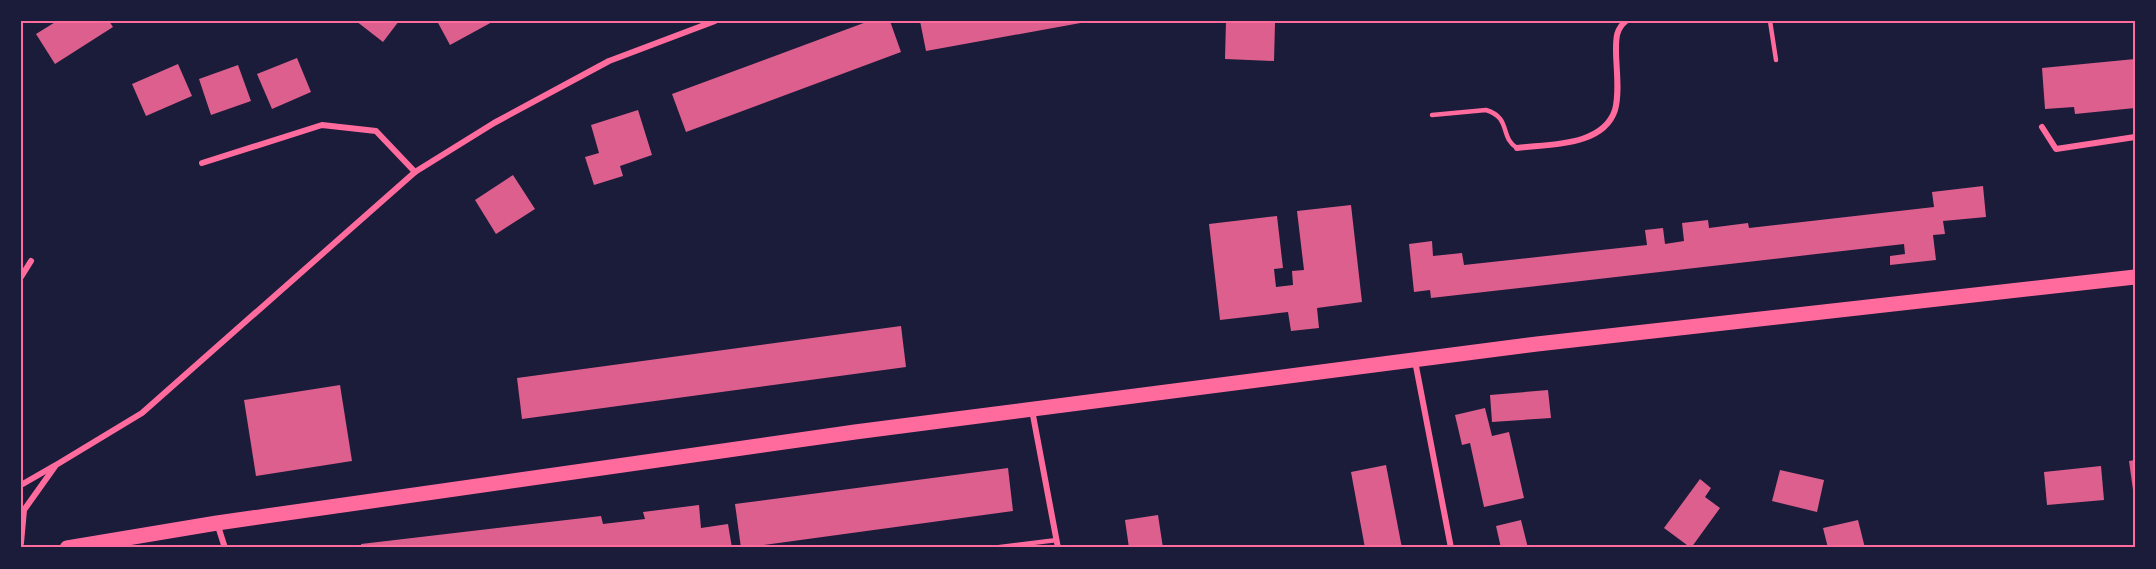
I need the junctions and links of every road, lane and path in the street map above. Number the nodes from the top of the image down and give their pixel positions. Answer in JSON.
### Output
{"nodes":[{"id":1,"x":714,"y":21,"type":"edge"},
{"id":2,"x":1626,"y":21,"type":"edge"},
{"id":3,"x":1770,"y":21,"type":"edge"},
{"id":4,"x":1776,"y":60,"type":"dead end"},
{"id":5,"x":1432,"y":116,"type":"dead end"},
{"id":6,"x":2042,"y":127,"type":"dead end"},
{"id":7,"x":2135,"y":137,"type":"edge"},
{"id":8,"x":1517,"y":147,"type":"joint"},
{"id":9,"x":202,"y":164,"type":"dead end"},
{"id":10,"x":415,"y":172,"type":"junction"},
{"id":11,"x":31,"y":261,"type":"dead end"},
{"id":12,"x":21,"y":277,"type":"edge"},
{"id":13,"x":2135,"y":278,"type":"edge"},
{"id":14,"x":1415,"y":360,"type":"junction"},
{"id":15,"x":1032,"y":409,"type":"junction"},
{"id":16,"x":56,"y":465,"type":"junction"},
{"id":17,"x":21,"y":485,"type":"edge"},
{"id":18,"x":217,"y":523,"type":"junction"},
{"id":19,"x":1057,"y":540,"type":"junction"},
{"id":20,"x":21,"y":543,"type":"edge"},
{"id":21,"x":67,"y":548,"type":"edge"},
{"id":22,"x":225,"y":548,"type":"edge"},
{"id":23,"x":992,"y":548,"type":"edge"},
{"id":24,"x":1058,"y":548,"type":"edge"},
{"id":25,"x":1450,"y":548,"type":"edge"}],
"edges":[{"from":1,"to":10,"type":"street"},
{"from":2,"to":8,"type":"street"},
{"from":3,"to":4,"type":"lane"},
{"from":5,"to":8,"type":"lane"},
{"from":6,"to":7,"type":"street"},
{"from":9,"to":10,"type":"street"},
{"from":10,"to":16,"type":"street"},
{"from":11,"to":12,"type":"street"},
{"from":13,"to":14,"type":"main road"},
{"from":14,"to":15,"type":"main road"},
{"from":14,"to":25,"type":"street"},
{"from":15,"to":18,"type":"main road"},
{"from":15,"to":19,"type":"street"},
{"from":16,"to":17,"type":"street"},
{"from":16,"to":20,"type":"street"},
{"from":18,"to":21,"type":"main road"},
{"from":18,"to":22,"type":"street"},
{"from":19,"to":23,"type":"lane"},
{"from":19,"to":24,"type":"street"}]}
